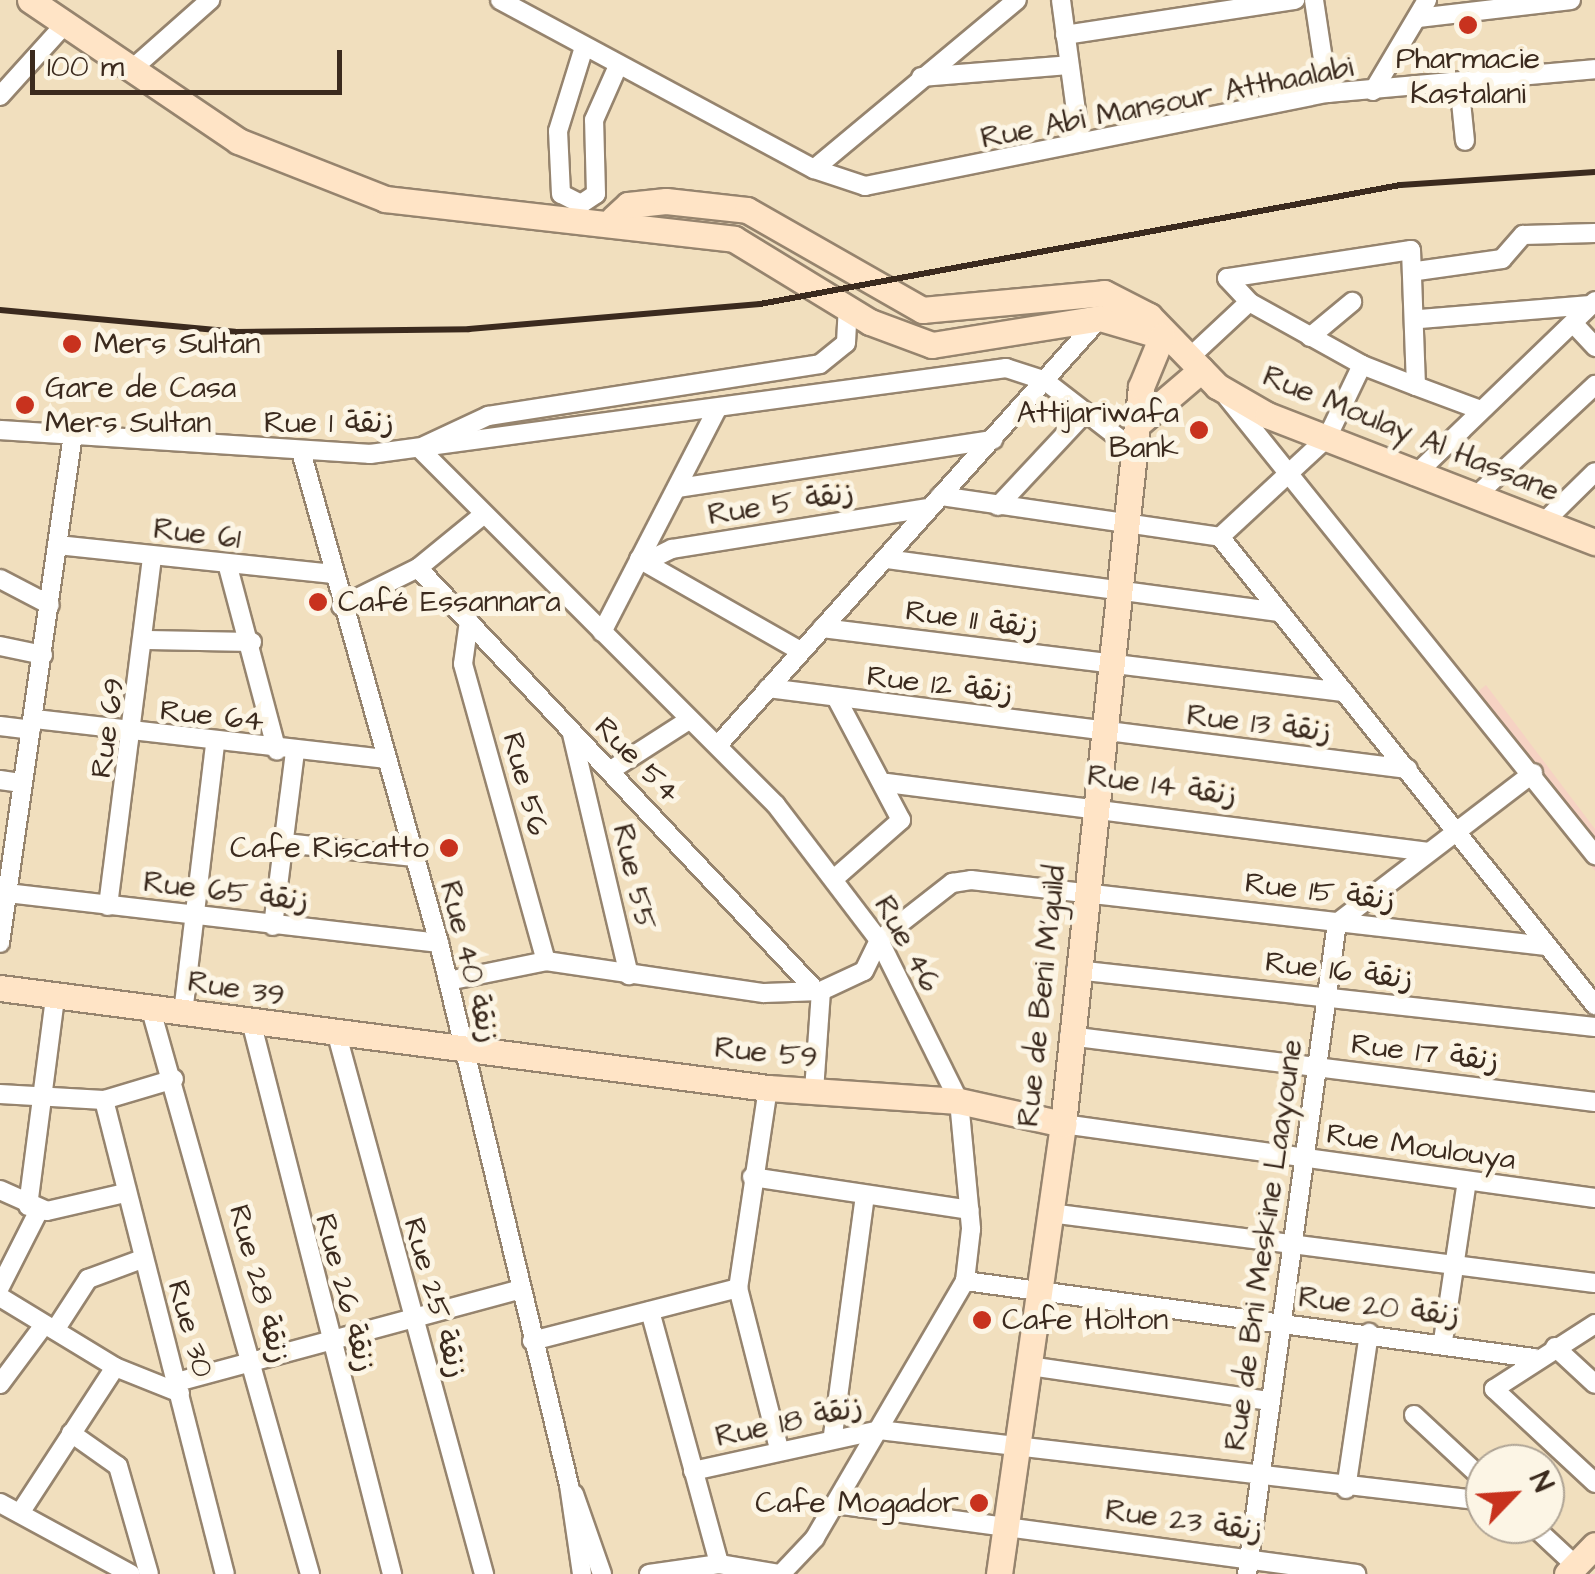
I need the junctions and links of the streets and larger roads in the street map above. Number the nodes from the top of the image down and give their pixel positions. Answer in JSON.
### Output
{"nodes":[{"id":1,"x":30,"y":0,"type":"edge"},
{"id":2,"x":210,"y":0,"type":"edge"},
{"id":3,"x":500,"y":0,"type":"edge"},
{"id":4,"x":1017,"y":0,"type":"edge"},
{"id":5,"x":1060,"y":0,"type":"edge"},
{"id":6,"x":1295,"y":0,"type":"edge"},
{"id":7,"x":1314,"y":0,"type":"edge"},
{"id":8,"x":1428,"y":0,"type":"edge"},
{"id":9,"x":1571,"y":0,"type":"edge"},
{"id":10,"x":1418,"y":18,"type":"junction"},
{"id":11,"x":65,"y":24,"type":"junction"},
{"id":12,"x":1065,"y":35,"type":"junction"},
{"id":13,"x":583,"y":50,"type":"junction"},
{"id":14,"x":1069,"y":65,"type":"junction"},
{"id":15,"x":617,"y":68,"type":"junction"},
{"id":16,"x":1595,"y":69,"type":"edge"},
{"id":17,"x":132,"y":70,"type":"junction"},
{"id":18,"x":921,"y":77,"type":"junction"},
{"id":19,"x":1459,"y":82,"type":"junction"},
{"id":20,"x":1373,"y":91,"type":"junction"},
{"id":21,"x":1328,"y":93,"type":"junction"},
{"id":22,"x":0,"y":96,"type":"edge"},
{"id":23,"x":1080,"y":141,"type":"junction"},
{"id":24,"x":1466,"y":142,"type":"dead end"},
{"id":25,"x":814,"y":169,"type":"junction"},
{"id":26,"x":581,"y":212,"type":"junction"},
{"id":27,"x":614,"y":218,"type":"junction"},
{"id":28,"x":1595,"y":233,"type":"edge"},
{"id":29,"x":1418,"y":272,"type":"junction"},
{"id":30,"x":1250,"y":302,"type":"junction"},
{"id":31,"x":1352,"y":302,"type":"dead end"},
{"id":32,"x":1592,"y":303,"type":"edge"},
{"id":33,"x":848,"y":307,"type":"junction"},
{"id":34,"x":1100,"y":318,"type":"junction"},
{"id":35,"x":1420,"y":318,"type":"junction"},
{"id":36,"x":1573,"y":322,"type":"junction"},
{"id":37,"x":1162,"y":336,"type":"junction"},
{"id":38,"x":1310,"y":336,"type":"junction"},
{"id":39,"x":1595,"y":347,"type":"edge"},
{"id":40,"x":1362,"y":365,"type":"junction"},
{"id":41,"x":1202,"y":371,"type":"junction"},
{"id":42,"x":1044,"y":380,"type":"junction"},
{"id":43,"x":1416,"y":386,"type":"junction"},
{"id":44,"x":1595,"y":386,"type":"edge"},
{"id":45,"x":1478,"y":409,"type":"junction"},
{"id":46,"x":716,"y":412,"type":"junction"},
{"id":47,"x":1085,"y":413,"type":"junction"},
{"id":48,"x":1139,"y":423,"type":"junction"},
{"id":49,"x":0,"y":430,"type":"edge"},
{"id":50,"x":1327,"y":438,"type":"junction"},
{"id":51,"x":993,"y":440,"type":"junction"},
{"id":52,"x":72,"y":441,"type":"junction"},
{"id":53,"x":420,"y":450,"type":"junction"},
{"id":54,"x":1138,"y":454,"type":"junction"},
{"id":55,"x":302,"y":456,"type":"junction"},
{"id":56,"x":1288,"y":472,"type":"junction"},
{"id":57,"x":1595,"y":472,"type":"edge"},
{"id":58,"x":1414,"y":476,"type":"junction"},
{"id":59,"x":678,"y":488,"type":"junction"},
{"id":60,"x":1476,"y":496,"type":"junction"},
{"id":61,"x":934,"y":502,"type":"junction"},
{"id":62,"x":998,"y":506,"type":"junction"},
{"id":63,"x":484,"y":514,"type":"junction"},
{"id":64,"x":1130,"y":521,"type":"junction"},
{"id":65,"x":1542,"y":524,"type":"junction"},
{"id":66,"x":1220,"y":537,"type":"junction"},
{"id":67,"x":1595,"y":542,"type":"edge"},
{"id":68,"x":57,"y":546,"type":"junction"},
{"id":69,"x":152,"y":557,"type":"junction"},
{"id":70,"x":888,"y":559,"type":"junction"},
{"id":71,"x":642,"y":560,"type":"junction"},
{"id":72,"x":228,"y":567,"type":"junction"},
{"id":73,"x":418,"y":568,"type":"junction"},
{"id":74,"x":331,"y":574,"type":"junction"},
{"id":75,"x":0,"y":579,"type":"edge"},
{"id":76,"x":1124,"y":592,"type":"junction"},
{"id":77,"x":50,"y":605,"type":"junction"},
{"id":78,"x":341,"y":606,"type":"junction"},
{"id":79,"x":1277,"y":612,"type":"junction"},
{"id":80,"x":469,"y":622,"type":"junction"},
{"id":81,"x":822,"y":628,"type":"junction"},
{"id":82,"x":602,"y":632,"type":"junction"},
{"id":83,"x":148,"y":640,"type":"junction"},
{"id":84,"x":252,"y":642,"type":"junction"},
{"id":85,"x":0,"y":646,"type":"edge"},
{"id":86,"x":800,"y":651,"type":"junction"},
{"id":87,"x":43,"y":655,"type":"junction"},
{"id":88,"x":1114,"y":666,"type":"junction"},
{"id":89,"x":768,"y":688,"type":"junction"},
{"id":90,"x":1344,"y":692,"type":"junction"},
{"id":91,"x":838,"y":700,"type":"junction"},
{"id":92,"x":690,"y":720,"type":"junction"},
{"id":93,"x":33,"y":724,"type":"junction"},
{"id":94,"x":0,"y":726,"type":"edge"},
{"id":95,"x":572,"y":734,"type":"junction"},
{"id":96,"x":1105,"y":734,"type":"junction"},
{"id":97,"x":136,"y":735,"type":"junction"},
{"id":98,"x":718,"y":745,"type":"junction"},
{"id":99,"x":214,"y":746,"type":"junction"},
{"id":100,"x":286,"y":752,"type":"junction"},
{"id":101,"x":386,"y":759,"type":"junction"},
{"id":102,"x":1408,"y":769,"type":"junction"},
{"id":103,"x":611,"y":770,"type":"junction"},
{"id":104,"x":1533,"y":773,"type":"junction"},
{"id":105,"x":0,"y":780,"type":"edge"},
{"id":106,"x":22,"y":783,"type":"junction"},
{"id":107,"x":887,"y":784,"type":"junction"},
{"id":108,"x":1094,"y":804,"type":"junction"},
{"id":109,"x":1458,"y":828,"type":"junction"},
{"id":110,"x":285,"y":843,"type":"junction"},
{"id":111,"x":1430,"y":852,"type":"junction"},
{"id":112,"x":1595,"y":855,"type":"edge"},
{"id":113,"x":414,"y":857,"type":"junction"},
{"id":114,"x":835,"y":878,"type":"junction"},
{"id":115,"x":1086,"y":890,"type":"junction"},
{"id":116,"x":7,"y":893,"type":"junction"},
{"id":117,"x":108,"y":906,"type":"junction"},
{"id":118,"x":193,"y":916,"type":"junction"},
{"id":119,"x":1338,"y":923,"type":"junction"},
{"id":120,"x":272,"y":926,"type":"junction"},
{"id":121,"x":878,"y":940,"type":"junction"},
{"id":122,"x":0,"y":943,"type":"edge"},
{"id":123,"x":439,"y":943,"type":"junction"},
{"id":124,"x":1546,"y":946,"type":"junction"},
{"id":125,"x":546,"y":961,"type":"junction"},
{"id":126,"x":1076,"y":970,"type":"junction"},
{"id":127,"x":629,"y":974,"type":"junction"},
{"id":128,"x":448,"y":982,"type":"junction"},
{"id":129,"x":0,"y":988,"type":"edge"},
{"id":130,"x":818,"y":991,"type":"junction"},
{"id":131,"x":55,"y":997,"type":"junction"},
{"id":132,"x":1327,"y":997,"type":"junction"},
{"id":133,"x":1595,"y":1005,"type":"edge"},
{"id":134,"x":151,"y":1010,"type":"junction"},
{"id":135,"x":183,"y":1013,"type":"junction"},
{"id":136,"x":252,"y":1026,"type":"junction"},
{"id":137,"x":1595,"y":1027,"type":"edge"},
{"id":138,"x":337,"y":1035,"type":"junction"},
{"id":139,"x":1069,"y":1036,"type":"junction"},
{"id":140,"x":462,"y":1050,"type":"junction"},
{"id":141,"x":1315,"y":1068,"type":"junction"},
{"id":142,"x":174,"y":1079,"type":"junction"},
{"id":143,"x":768,"y":1088,"type":"junction"},
{"id":144,"x":814,"y":1091,"type":"junction"},
{"id":145,"x":0,"y":1094,"type":"edge"},
{"id":146,"x":40,"y":1099,"type":"junction"},
{"id":147,"x":104,"y":1100,"type":"junction"},
{"id":148,"x":959,"y":1101,"type":"junction"},
{"id":149,"x":1595,"y":1102,"type":"edge"},
{"id":150,"x":1063,"y":1124,"type":"junction"},
{"id":151,"x":1304,"y":1160,"type":"junction"},
{"id":152,"x":752,"y":1177,"type":"junction"},
{"id":153,"x":1467,"y":1180,"type":"junction"},
{"id":154,"x":0,"y":1190,"type":"edge"},
{"id":155,"x":125,"y":1193,"type":"junction"},
{"id":156,"x":864,"y":1196,"type":"junction"},
{"id":157,"x":1595,"y":1198,"type":"edge"},
{"id":158,"x":34,"y":1208,"type":"junction"},
{"id":159,"x":970,"y":1210,"type":"junction"},
{"id":160,"x":1050,"y":1213,"type":"junction"},
{"id":161,"x":1290,"y":1243,"type":"junction"},
{"id":162,"x":142,"y":1259,"type":"junction"},
{"id":163,"x":1454,"y":1266,"type":"junction"},
{"id":164,"x":966,"y":1281,"type":"junction"},
{"id":165,"x":1595,"y":1283,"type":"edge"},
{"id":166,"x":1039,"y":1285,"type":"junction"},
{"id":167,"x":0,"y":1287,"type":"edge"},
{"id":168,"x":738,"y":1288,"type":"junction"},
{"id":169,"x":518,"y":1290,"type":"junction"},
{"id":170,"x":0,"y":1297,"type":"edge"},
{"id":171,"x":650,"y":1311,"type":"junction"},
{"id":172,"x":412,"y":1322,"type":"junction"},
{"id":173,"x":1280,"y":1322,"type":"junction"},
{"id":174,"x":1595,"y":1324,"type":"edge"},
{"id":175,"x":50,"y":1328,"type":"junction"},
{"id":176,"x":1369,"y":1334,"type":"junction"},
{"id":177,"x":329,"y":1341,"type":"junction"},
{"id":178,"x":532,"y":1341,"type":"junction"},
{"id":179,"x":1442,"y":1341,"type":"junction"},
{"id":180,"x":1555,"y":1347,"type":"junction"},
{"id":181,"x":1534,"y":1358,"type":"junction"},
{"id":182,"x":252,"y":1362,"type":"junction"},
{"id":183,"x":115,"y":1366,"type":"junction"},
{"id":184,"x":1028,"y":1366,"type":"junction"},
{"id":185,"x":0,"y":1384,"type":"edge"},
{"id":186,"x":1595,"y":1384,"type":"edge"},
{"id":187,"x":178,"y":1387,"type":"junction"},
{"id":188,"x":1269,"y":1400,"type":"junction"},
{"id":189,"x":1414,"y":1415,"type":"dead end"},
{"id":190,"x":878,"y":1430,"type":"junction"},
{"id":191,"x":71,"y":1433,"type":"junction"},
{"id":192,"x":832,"y":1435,"type":"junction"},
{"id":193,"x":1016,"y":1448,"type":"junction"},
{"id":194,"x":779,"y":1450,"type":"junction"},
{"id":195,"x":1465,"y":1462,"type":"edge"},
{"id":196,"x":693,"y":1471,"type":"junction"},
{"id":197,"x":1260,"y":1478,"type":"junction"},
{"id":198,"x":1595,"y":1483,"type":"edge"},
{"id":199,"x":570,"y":1485,"type":"junction"},
{"id":200,"x":1346,"y":1490,"type":"junction"},
{"id":201,"x":1465,"y":1500,"type":"edge"},
{"id":202,"x":0,"y":1503,"type":"edge"},
{"id":203,"x":835,"y":1504,"type":"junction"},
{"id":204,"x":20,"y":1513,"type":"junction"},
{"id":205,"x":1005,"y":1526,"type":"junction"},
{"id":206,"x":1548,"y":1544,"type":"edge"},
{"id":207,"x":1595,"y":1545,"type":"edge"},
{"id":208,"x":719,"y":1564,"type":"junction"},
{"id":209,"x":1248,"y":1566,"type":"edge"},
{"id":210,"x":1571,"y":1570,"type":"edge"},
{"id":211,"x":130,"y":1574,"type":"edge"},
{"id":212,"x":149,"y":1574,"type":"edge"},
{"id":213,"x":222,"y":1574,"type":"edge"},
{"id":214,"x":310,"y":1574,"type":"edge"},
{"id":215,"x":392,"y":1574,"type":"edge"},
{"id":216,"x":484,"y":1574,"type":"edge"},
{"id":217,"x":582,"y":1574,"type":"edge"},
{"id":218,"x":602,"y":1574,"type":"edge"},
{"id":219,"x":649,"y":1574,"type":"edge"},
{"id":220,"x":780,"y":1574,"type":"edge"},
{"id":221,"x":999,"y":1574,"type":"edge"},
{"id":222,"x":1356,"y":1574,"type":"edge"}],
"edges":[{"from":1,"to":11,"type":"street"},
{"from":2,"to":17,"type":"street"},
{"from":3,"to":13,"type":"street"},
{"from":4,"to":18,"type":"street"},
{"from":5,"to":12,"type":"street"},
{"from":6,"to":12,"type":"street"},
{"from":7,"to":21,"type":"street"},
{"from":8,"to":10,"type":"street"},
{"from":9,"to":10,"type":"street"},
{"from":10,"to":20,"type":"street"},
{"from":11,"to":17,"type":"street"},
{"from":11,"to":22,"type":"street"},
{"from":12,"to":14,"type":"street"},
{"from":13,"to":15,"type":"street"},
{"from":13,"to":26,"type":"street"},
{"from":14,"to":18,"type":"street"},
{"from":14,"to":23,"type":"street"},
{"from":15,"to":25,"type":"street","name":"Rue Abi Mansour Atthaalabi"},
{"from":15,"to":26,"type":"street"},
{"from":16,"to":19,"type":"street","name":"Rue Abi Mansour Atthaalabi"},
{"from":17,"to":26,"type":"street"},
{"from":18,"to":25,"type":"street"},
{"from":19,"to":20,"type":"street","name":"Rue Abi Mansour Atthaalabi"},
{"from":19,"to":24,"type":"street"},
{"from":20,"to":21,"type":"street","name":"Rue Abi Mansour Atthaalabi"},
{"from":21,"to":23,"type":"street","name":"Rue Abi Mansour Atthaalabi"},
{"from":23,"to":25,"type":"street","name":"Rue Abi Mansour Atthaalabi"},
{"from":26,"to":27,"type":"street"},
{"from":27,"to":33,"type":"street"},
{"from":27,"to":37,"type":"street","name":"Rue Moulay Al Hassane"},
{"from":28,"to":29,"type":"street"},
{"from":29,"to":30,"type":"street"},
{"from":29,"to":35,"type":"street"},
{"from":30,"to":38,"type":"street"},
{"from":30,"to":41,"type":"street"},
{"from":31,"to":38,"type":"street"},
{"from":32,"to":35,"type":"street"},
{"from":32,"to":36,"type":"street"},
{"from":33,"to":34,"type":"street"},
{"from":33,"to":53,"type":"street"},
{"from":34,"to":37,"type":"street"},
{"from":34,"to":42,"type":"street"},
{"from":35,"to":43,"type":"street"},
{"from":36,"to":39,"type":"street"},
{"from":36,"to":45,"type":"street"},
{"from":37,"to":41,"type":"street","name":"Rue Moulay Al Hassane"},
{"from":37,"to":48,"type":"street","name":"Rue de Beni M'guild"},
{"from":38,"to":40,"type":"street"},
{"from":40,"to":43,"type":"street"},
{"from":40,"to":50,"type":"street"},
{"from":41,"to":48,"type":"street"},
{"from":41,"to":50,"type":"street","name":"Rue Moulay Al Hassane"},
{"from":41,"to":56,"type":"street"},
{"from":42,"to":46,"type":"street","name":"Rue 1 زنقة"},
{"from":42,"to":47,"type":"street"},
{"from":42,"to":51,"type":"street"},
{"from":43,"to":45,"type":"street"},
{"from":44,"to":60,"type":"street"},
{"from":45,"to":58,"type":"street"},
{"from":46,"to":53,"type":"street","name":"Rue 1 زنقة"},
{"from":46,"to":59,"type":"street"},
{"from":47,"to":54,"type":"street"},
{"from":47,"to":62,"type":"street"},
{"from":48,"to":54,"type":"street","name":"Rue de Beni M'guild"},
{"from":49,"to":52,"type":"street","name":"Rue 1 زنقة"},
{"from":50,"to":56,"type":"street"},
{"from":50,"to":58,"type":"street","name":"Rue Moulay Al Hassane"},
{"from":51,"to":59,"type":"street"},
{"from":51,"to":61,"type":"street"},
{"from":52,"to":55,"type":"street","name":"Rue 1 زنقة"},
{"from":52,"to":68,"type":"street"},
{"from":53,"to":55,"type":"street","name":"Rue 1 زنقة"},
{"from":53,"to":63,"type":"street","name":"Rue 46"},
{"from":54,"to":64,"type":"street","name":"Rue de Beni M'guild"},
{"from":55,"to":74,"type":"street","name":"Rue 40 زنقة"},
{"from":56,"to":66,"type":"street"},
{"from":56,"to":104,"type":"street"},
{"from":57,"to":65,"type":"street"},
{"from":58,"to":60,"type":"street","name":"Rue Moulay Al Hassane"},
{"from":59,"to":71,"type":"street"},
{"from":60,"to":65,"type":"street","name":"Rue Moulay Al Hassane"},
{"from":61,"to":62,"type":"street","name":"Rue 5 زنقة"},
{"from":61,"to":70,"type":"street"},
{"from":61,"to":71,"type":"street","name":"Rue 5 زنقة"},
{"from":62,"to":64,"type":"street","name":"Rue 5 زنقة"},
{"from":63,"to":73,"type":"street"},
{"from":63,"to":82,"type":"street","name":"Rue 46"},
{"from":64,"to":66,"type":"street","name":"Rue 5 زنقة"},
{"from":64,"to":76,"type":"street","name":"Rue de Beni M'guild"},
{"from":65,"to":67,"type":"street","name":"Rue Moulay Al Hassane"},
{"from":66,"to":79,"type":"street"},
{"from":68,"to":69,"type":"street","name":"Rue 61"},
{"from":68,"to":77,"type":"street"},
{"from":69,"to":72,"type":"street","name":"Rue 61"},
{"from":69,"to":83,"type":"street","name":"Rue 69"},
{"from":70,"to":76,"type":"street"},
{"from":70,"to":81,"type":"street"},
{"from":71,"to":82,"type":"street"},
{"from":71,"to":86,"type":"street"},
{"from":72,"to":74,"type":"street","name":"Rue 61"},
{"from":72,"to":84,"type":"street"},
{"from":73,"to":78,"type":"street"},
{"from":73,"to":80,"type":"street","name":"Rue 54"},
{"from":74,"to":78,"type":"street","name":"Rue 40 زنقة"},
{"from":75,"to":77,"type":"street"},
{"from":76,"to":79,"type":"street"},
{"from":76,"to":88,"type":"street","name":"Rue de Beni M'guild"},
{"from":77,"to":87,"type":"street"},
{"from":78,"to":101,"type":"street","name":"Rue 40 زنقة"},
{"from":79,"to":90,"type":"street"},
{"from":80,"to":95,"type":"street","name":"Rue 54"},
{"from":80,"to":125,"type":"street","name":"Rue 56"},
{"from":81,"to":86,"type":"street"},
{"from":81,"to":88,"type":"street","name":"Rue 11 زنقة"},
{"from":82,"to":92,"type":"street","name":"Rue 46"},
{"from":83,"to":84,"type":"street"},
{"from":83,"to":97,"type":"street","name":"Rue 69"},
{"from":84,"to":100,"type":"street"},
{"from":85,"to":87,"type":"street"},
{"from":86,"to":89,"type":"street"},
{"from":87,"to":93,"type":"street"},
{"from":88,"to":90,"type":"street"},
{"from":88,"to":96,"type":"street","name":"Rue de Beni M'guild"},
{"from":89,"to":91,"type":"street","name":"Rue 12 زنقة"},
{"from":89,"to":98,"type":"street"},
{"from":90,"to":102,"type":"street"},
{"from":91,"to":96,"type":"street","name":"Rue 12 زنقة"},
{"from":91,"to":107,"type":"street"},
{"from":92,"to":98,"type":"street","name":"Rue 46"},
{"from":92,"to":103,"type":"street"},
{"from":93,"to":94,"type":"street","name":"Rue 64"},
{"from":93,"to":97,"type":"street","name":"Rue 64"},
{"from":93,"to":106,"type":"street"},
{"from":95,"to":103,"type":"street","name":"Rue 54"},
{"from":95,"to":127,"type":"street","name":"Rue 55"},
{"from":96,"to":102,"type":"street","name":"Rue 13 زنقة"},
{"from":96,"to":108,"type":"street","name":"Rue de Beni M'guild"},
{"from":97,"to":99,"type":"street","name":"Rue 64"},
{"from":97,"to":117,"type":"street","name":"Rue 69"},
{"from":98,"to":114,"type":"street","name":"Rue 46"},
{"from":99,"to":100,"type":"street","name":"Rue 64"},
{"from":99,"to":118,"type":"street"},
{"from":100,"to":101,"type":"street","name":"Rue 64"},
{"from":100,"to":110,"type":"street"},
{"from":101,"to":113,"type":"street","name":"Rue 40 زنقة"},
{"from":102,"to":109,"type":"street"},
{"from":103,"to":130,"type":"street","name":"Rue 54"},
{"from":104,"to":109,"type":"street"},
{"from":104,"to":112,"type":"street"},
{"from":105,"to":106,"type":"street"},
{"from":106,"to":116,"type":"street"},
{"from":107,"to":108,"type":"street","name":"Rue 14 زنقة"},
{"from":107,"to":114,"type":"street"},
{"from":108,"to":111,"type":"street","name":"Rue 14 زنقة"},
{"from":108,"to":115,"type":"street","name":"Rue de Beni M'guild"},
{"from":109,"to":111,"type":"street"},
{"from":109,"to":124,"type":"street"},
{"from":110,"to":113,"type":"street"},
{"from":110,"to":120,"type":"street"},
{"from":111,"to":119,"type":"street"},
{"from":113,"to":123,"type":"street","name":"Rue 40 زنقة"},
{"from":114,"to":121,"type":"street","name":"Rue 46"},
{"from":115,"to":119,"type":"street","name":"Rue 15 زنقة"},
{"from":115,"to":121,"type":"street"},
{"from":115,"to":126,"type":"street","name":"Rue de Beni M'guild"},
{"from":116,"to":117,"type":"street","name":"Rue 65 زنقة"},
{"from":116,"to":122,"type":"street"},
{"from":117,"to":118,"type":"street","name":"Rue 65 زنقة"},
{"from":118,"to":120,"type":"street","name":"Rue 65 زنقة"},
{"from":118,"to":135,"type":"street"},
{"from":119,"to":124,"type":"street","name":"Rue 15 زنقة"},
{"from":119,"to":132,"type":"street","name":"Rue de Bni Meskine Laayoune"},
{"from":120,"to":123,"type":"street","name":"Rue 65 زنقة"},
{"from":121,"to":130,"type":"street"},
{"from":121,"to":148,"type":"street","name":"Rue 46"},
{"from":123,"to":128,"type":"street","name":"Rue 40 زنقة"},
{"from":124,"to":133,"type":"street"},
{"from":125,"to":127,"type":"street","name":"Rue 59"},
{"from":125,"to":128,"type":"street","name":"Rue 59"},
{"from":126,"to":132,"type":"street","name":"Rue 16 زنقة"},
{"from":126,"to":139,"type":"street","name":"Rue de Beni M'guild"},
{"from":127,"to":130,"type":"street","name":"Rue 59"},
{"from":128,"to":140,"type":"street","name":"Rue 40 زنقة"},
{"from":129,"to":131,"type":"street","name":"Rue 39"},
{"from":130,"to":144,"type":"street"},
{"from":131,"to":134,"type":"street","name":"Rue 39"},
{"from":131,"to":146,"type":"street"},
{"from":132,"to":137,"type":"street","name":"Rue 16 زنقة"},
{"from":132,"to":141,"type":"street","name":"Rue de Bni Meskine Laayoune"},
{"from":134,"to":135,"type":"street","name":"Rue 39"},
{"from":134,"to":142,"type":"street","name":"Rue 28 زنقة"},
{"from":135,"to":136,"type":"street","name":"Rue 39"},
{"from":136,"to":138,"type":"street","name":"Rue 39"},
{"from":136,"to":177,"type":"street","name":"Rue 26 زنقة"},
{"from":138,"to":140,"type":"street","name":"Rue 39"},
{"from":138,"to":172,"type":"street","name":"Rue 25 زنقة"},
{"from":139,"to":141,"type":"street","name":"Rue 17 زنقة"},
{"from":139,"to":150,"type":"street","name":"Rue de Beni M'guild"},
{"from":140,"to":143,"type":"street","name":"Rue 59"},
{"from":140,"to":169,"type":"street","name":"Rue 40 زنقة"},
{"from":141,"to":149,"type":"street","name":"Rue 17 زنقة"},
{"from":141,"to":151,"type":"street","name":"Rue de Bni Meskine Laayoune"},
{"from":142,"to":147,"type":"street"},
{"from":142,"to":182,"type":"street","name":"Rue 28 زنقة"},
{"from":143,"to":144,"type":"street","name":"Rue 59"},
{"from":143,"to":152,"type":"street"},
{"from":144,"to":148,"type":"street","name":"Rue 59"},
{"from":145,"to":146,"type":"street"},
{"from":146,"to":147,"type":"street"},
{"from":146,"to":158,"type":"street"},
{"from":147,"to":155,"type":"street","name":"Rue 30"},
{"from":148,"to":150,"type":"street","name":"Rue 59"},
{"from":148,"to":159,"type":"street","name":"Rue 46"},
{"from":150,"to":151,"type":"street","name":"Rue Moulouya"},
{"from":150,"to":160,"type":"street","name":"Rue de Beni M'guild"},
{"from":151,"to":153,"type":"street","name":"Rue Moulouya"},
{"from":151,"to":161,"type":"street","name":"Rue de Bni Meskine Laayoune"},
{"from":152,"to":156,"type":"street"},
{"from":152,"to":168,"type":"street"},
{"from":153,"to":157,"type":"street","name":"Rue Moulouya"},
{"from":153,"to":163,"type":"street"},
{"from":154,"to":158,"type":"street"},
{"from":155,"to":158,"type":"street"},
{"from":155,"to":162,"type":"street","name":"Rue 30"},
{"from":156,"to":159,"type":"street"},
{"from":156,"to":192,"type":"street"},
{"from":158,"to":167,"type":"street"},
{"from":159,"to":164,"type":"street","name":"Rue 46"},
{"from":160,"to":161,"type":"street"},
{"from":160,"to":166,"type":"street","name":"Rue de Beni M'guild"},
{"from":161,"to":163,"type":"street"},
{"from":161,"to":173,"type":"street","name":"Rue de Bni Meskine Laayoune"},
{"from":162,"to":175,"type":"street"},
{"from":162,"to":187,"type":"street","name":"Rue 30"},
{"from":163,"to":165,"type":"street"},
{"from":163,"to":179,"type":"street"},
{"from":164,"to":166,"type":"street","name":"Rue 20 زنقة"},
{"from":164,"to":190,"type":"street","name":"Rue 46"},
{"from":166,"to":173,"type":"street","name":"Rue 20 زنقة"},
{"from":166,"to":184,"type":"street","name":"Rue de Beni M'guild"},
{"from":168,"to":171,"type":"street"},
{"from":168,"to":194,"type":"street"},
{"from":169,"to":172,"type":"street"},
{"from":169,"to":178,"type":"street","name":"Rue 40 زنقة"},
{"from":170,"to":175,"type":"street"},
{"from":171,"to":178,"type":"street"},
{"from":171,"to":196,"type":"street"},
{"from":172,"to":177,"type":"street"},
{"from":172,"to":216,"type":"street","name":"Rue 25 زنقة"},
{"from":173,"to":176,"type":"street","name":"Rue 20 زنقة"},
{"from":173,"to":188,"type":"street","name":"Rue de Bni Meskine Laayoune"},
{"from":174,"to":180,"type":"street"},
{"from":175,"to":183,"type":"street"},
{"from":175,"to":185,"type":"street"},
{"from":176,"to":179,"type":"street","name":"Rue 20 زنقة"},
{"from":176,"to":200,"type":"street"},
{"from":177,"to":182,"type":"street"},
{"from":177,"to":215,"type":"street","name":"Rue 26 زنقة"},
{"from":178,"to":199,"type":"street","name":"Rue 40 زنقة"},
{"from":179,"to":181,"type":"street","name":"Rue 20 زنقة"},
{"from":180,"to":181,"type":"street"},
{"from":180,"to":186,"type":"street"},
{"from":181,"to":198,"type":"street"},
{"from":182,"to":187,"type":"street"},
{"from":182,"to":214,"type":"street","name":"Rue 28 زنقة"},
{"from":183,"to":187,"type":"street"},
{"from":183,"to":191,"type":"street"},
{"from":184,"to":188,"type":"street"},
{"from":184,"to":193,"type":"street","name":"Rue de Beni M'guild"},
{"from":187,"to":213,"type":"street","name":"Rue 30"},
{"from":188,"to":197,"type":"street","name":"Rue de Bni Meskine Laayoune"},
{"from":189,"to":195,"type":"street"},
{"from":190,"to":192,"type":"street","name":"Rue 18 زنقة"},
{"from":190,"to":193,"type":"street","name":"Rue 18 زنقة"},
{"from":190,"to":203,"type":"street","name":"Rue 46"},
{"from":191,"to":204,"type":"street"},
{"from":191,"to":212,"type":"street"},
{"from":192,"to":194,"type":"street","name":"Rue 18 زنقة"},
{"from":193,"to":197,"type":"street","name":"Rue 18 زنقة"},
{"from":193,"to":205,"type":"street","name":"Rue de Beni M'guild"},
{"from":194,"to":196,"type":"street","name":"Rue 18 زنقة"},
{"from":196,"to":208,"type":"street"},
{"from":197,"to":200,"type":"street","name":"Rue 18 زنقة"},
{"from":197,"to":209,"type":"street","name":"Rue de Bni Meskine Laayoune"},
{"from":199,"to":217,"type":"street","name":"Rue 40 زنقة"},
{"from":199,"to":218,"type":"street","name":"Rue 40 زنقة"},
{"from":200,"to":201,"type":"street","name":"Rue 18 زنقة"},
{"from":202,"to":204,"type":"street"},
{"from":203,"to":205,"type":"street","name":"Rue 23 زنقة"},
{"from":203,"to":220,"type":"street","name":"Rue 46"},
{"from":204,"to":211,"type":"street"},
{"from":205,"to":209,"type":"street","name":"Rue 23 زنقة"},
{"from":205,"to":221,"type":"street","name":"Rue de Beni M'guild"},
{"from":206,"to":210,"type":"street"},
{"from":207,"to":210,"type":"street"},
{"from":208,"to":219,"type":"street"},
{"from":208,"to":220,"type":"street"},
{"from":209,"to":222,"type":"street","name":"Rue 23 زنقة"}]}
